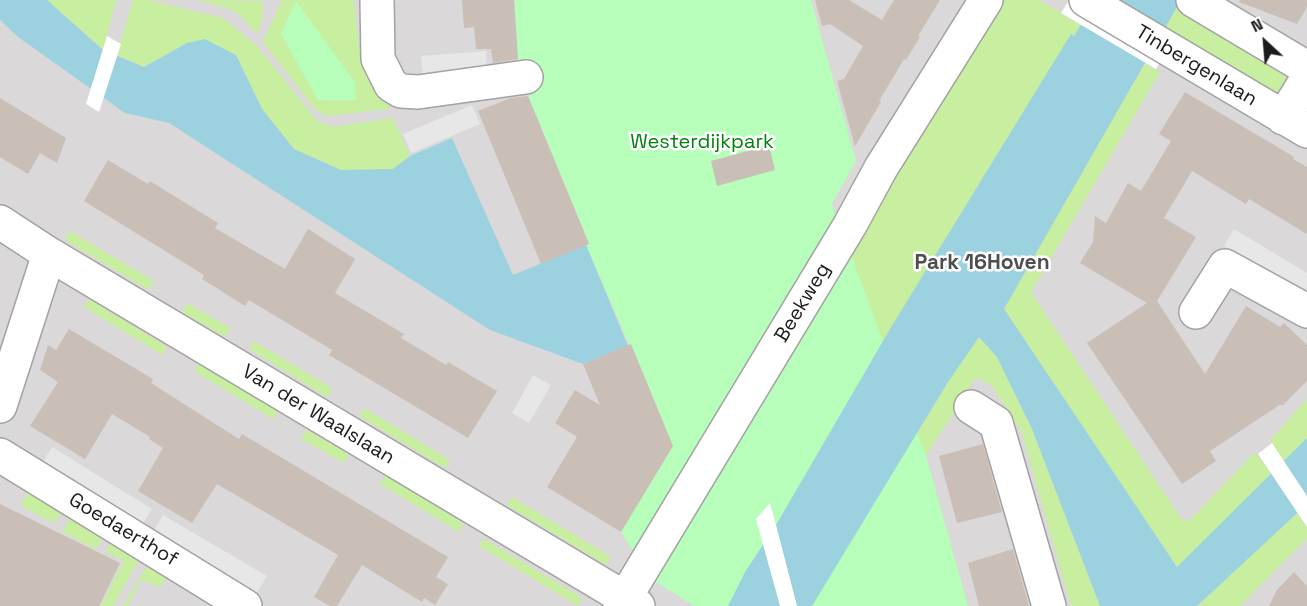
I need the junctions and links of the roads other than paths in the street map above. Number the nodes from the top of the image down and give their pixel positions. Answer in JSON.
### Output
{"nodes":[{"id":1,"x":377,"y":0,"type":"edge"},
{"id":2,"x":986,"y":0,"type":"edge"},
{"id":3,"x":1086,"y":0,"type":"edge"},
{"id":4,"x":1195,"y":1,"type":"edge"},
{"id":5,"x":1307,"y":68,"type":"edge"},
{"id":6,"x":526,"y":76,"type":"dead end"},
{"id":7,"x":1307,"y":80,"type":"edge"},
{"id":8,"x":1295,"y":124,"type":"edge"},
{"id":9,"x":0,"y":222,"type":"edge"},
{"id":10,"x":49,"y":254,"type":"junction"},
{"id":11,"x":1307,"y":311,"type":"edge"},
{"id":12,"x":1196,"y":312,"type":"dead end"},
{"id":13,"x":0,"y":406,"type":"edge"},
{"id":14,"x":971,"y":407,"type":"dead end"},
{"id":15,"x":0,"y":455,"type":"edge"},
{"id":16,"x":628,"y":603,"type":"edge"},
{"id":17,"x":245,"y":606,"type":"edge"},
{"id":18,"x":1049,"y":606,"type":"edge"}],
"edges":[{"from":1,"to":6,"type":"street"},
{"from":2,"to":16,"type":"street","name":"Beekweg"},
{"from":3,"to":8,"type":"street","name":"Tinbergenlaan"},
{"from":4,"to":5,"type":"street"},
{"from":7,"to":8,"type":"street"},
{"from":9,"to":10,"type":"street","name":"Van der Waalslaan"},
{"from":10,"to":13,"type":"street"},
{"from":10,"to":16,"type":"street","name":"Van der Waalslaan"},
{"from":11,"to":12,"type":"street"},
{"from":14,"to":18,"type":"street"},
{"from":15,"to":17,"type":"street","name":"Goedaerthof"}]}
